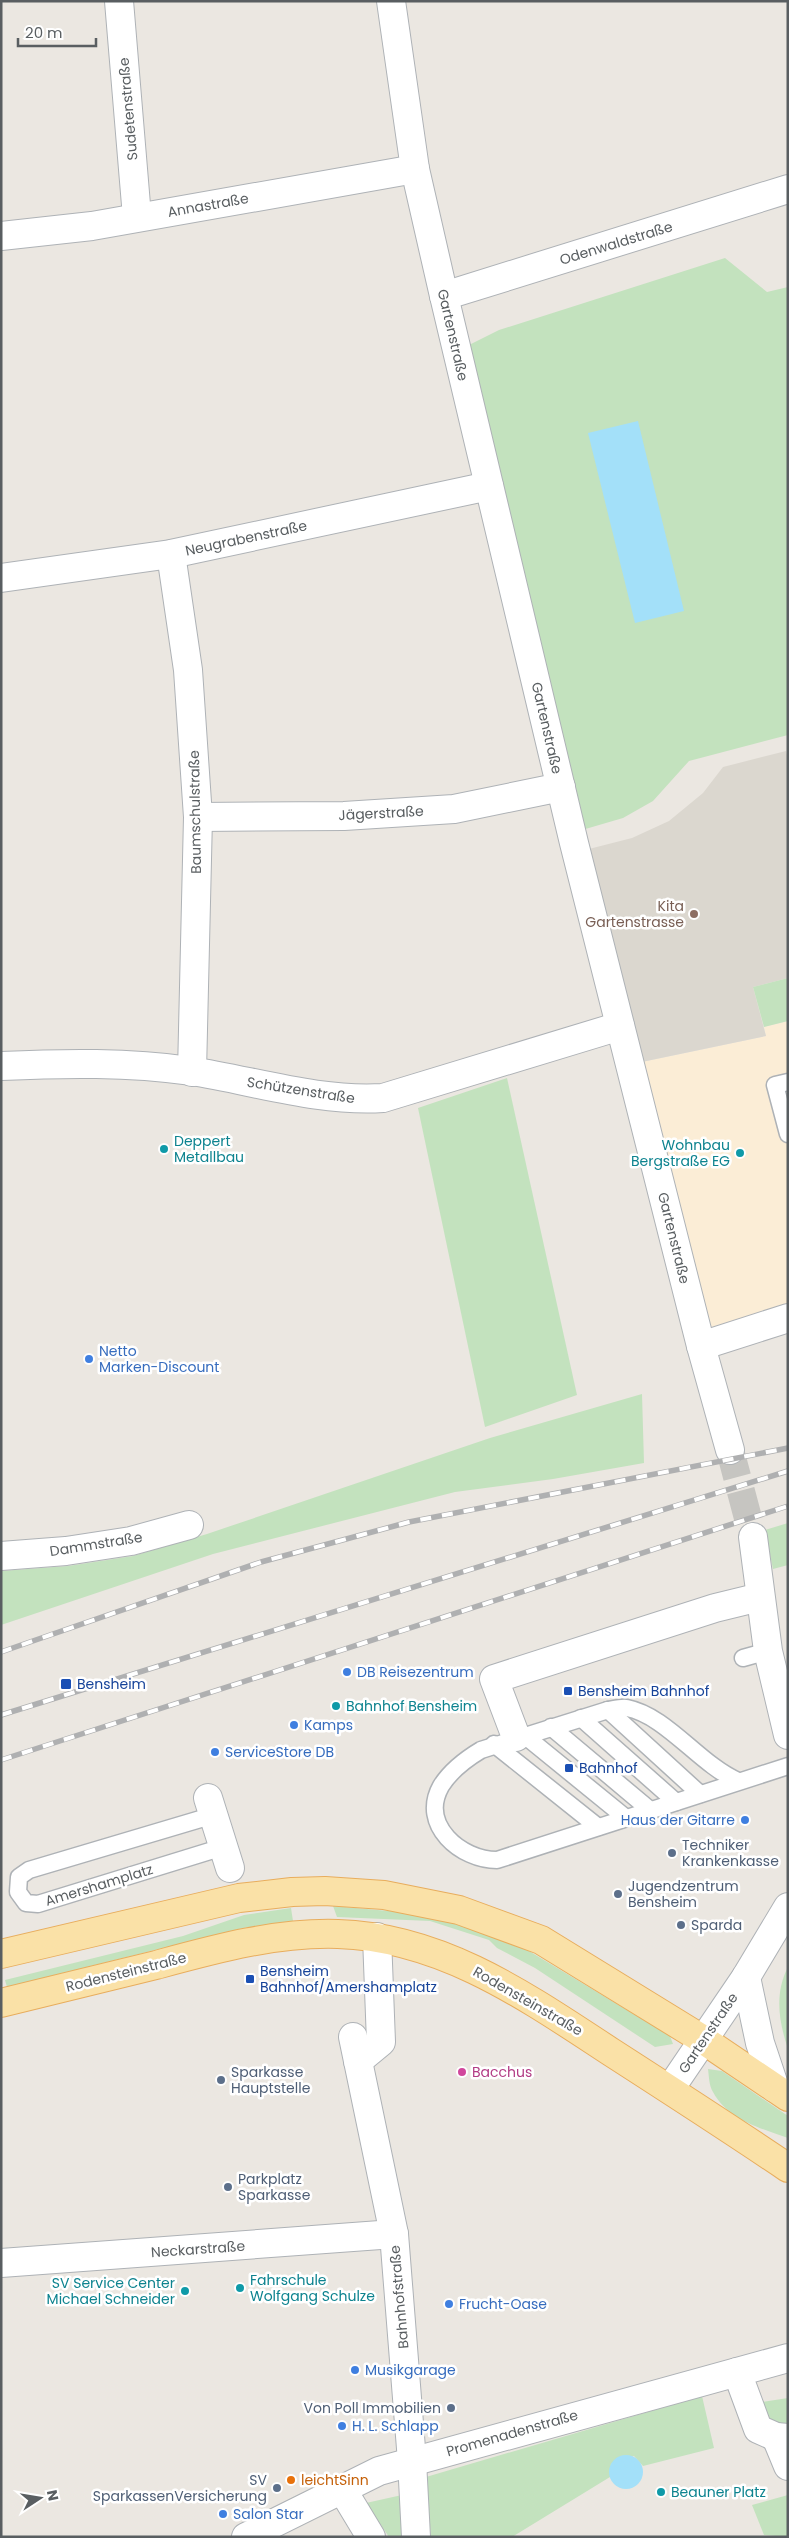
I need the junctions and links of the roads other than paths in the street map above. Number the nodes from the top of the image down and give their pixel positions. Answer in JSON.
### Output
{"nodes":[{"id":1,"x":119,"y":1,"type":"edge"},
{"id":2,"x":391,"y":1,"type":"edge"},
{"id":3,"x":415,"y":170,"type":"junction"},
{"id":4,"x":788,"y":189,"type":"edge"},
{"id":5,"x":137,"y":217,"type":"junction"},
{"id":6,"x":1,"y":236,"type":"edge"},
{"id":7,"x":444,"y":296,"type":"junction"},
{"id":8,"x":489,"y":486,"type":"junction"},
{"id":9,"x":171,"y":554,"type":"junction"},
{"id":10,"x":1,"y":578,"type":"edge"},
{"id":11,"x":561,"y":787,"type":"junction"},
{"id":12,"x":198,"y":817,"type":"junction"},
{"id":13,"x":620,"y":1026,"type":"junction"},
{"id":14,"x":1,"y":1066,"type":"edge"},
{"id":15,"x":192,"y":1072,"type":"junction"},
{"id":16,"x":788,"y":1082,"type":"edge"},
{"id":17,"x":788,"y":1134,"type":"edge"},
{"id":18,"x":788,"y":1318,"type":"edge"},
{"id":19,"x":701,"y":1346,"type":"junction"},
{"id":20,"x":730,"y":1450,"type":"tunnel mouth"},
{"id":21,"x":189,"y":1525,"type":"dead end"},
{"id":22,"x":753,"y":1537,"type":"tunnel mouth"},
{"id":23,"x":1,"y":1556,"type":"edge"},
{"id":24,"x":760,"y":1597,"type":"junction"},
{"id":25,"x":608,"y":1710,"type":"junction"},
{"id":26,"x":581,"y":1718,"type":"junction"},
{"id":27,"x":551,"y":1727,"type":"junction"},
{"id":28,"x":788,"y":1735,"type":"edge"},
{"id":29,"x":511,"y":1739,"type":"junction"},
{"id":30,"x":788,"y":1766,"type":"edge"},
{"id":31,"x":738,"y":1782,"type":"junction"},
{"id":32,"x":700,"y":1794,"type":"junction"},
{"id":33,"x":676,"y":1802,"type":"junction"},
{"id":34,"x":211,"y":1807,"type":"joint"},
{"id":35,"x":650,"y":1810,"type":"junction"},
{"id":36,"x":626,"y":1818,"type":"junction"},
{"id":37,"x":598,"y":1828,"type":"junction"},
{"id":38,"x":226,"y":1857,"type":"junction"},
{"id":39,"x":239,"y":1898,"type":"junction"},
{"id":40,"x":786,"y":1915,"type":"edge"},
{"id":41,"x":376,"y":1937,"type":"junction"},
{"id":42,"x":1,"y":1954,"type":"edge"},
{"id":43,"x":746,"y":1977,"type":"junction"},
{"id":44,"x":1,"y":2003,"type":"edge"},
{"id":45,"x":702,"y":2039,"type":"junction"},
{"id":46,"x":670,"y":2090,"type":"junction"},
{"id":47,"x":781,"y":2093,"type":"edge"},
{"id":48,"x":788,"y":2168,"type":"edge"},
{"id":49,"x":394,"y":2234,"type":"junction"},
{"id":50,"x":1,"y":2263,"type":"edge"},
{"id":51,"x":788,"y":2358,"type":"edge"},
{"id":52,"x":736,"y":2372,"type":"junction"},
{"id":53,"x":782,"y":2437,"type":"edge"},
{"id":54,"x":788,"y":2466,"type":"edge"},
{"id":55,"x":412,"y":2473,"type":"junction"},
{"id":56,"x":342,"y":2489,"type":"junction"},
{"id":57,"x":246,"y":2537,"type":"edge"},
{"id":58,"x":371,"y":2537,"type":"edge"},
{"id":59,"x":416,"y":2537,"type":"edge"}],
"edges":[{"from":1,"to":5,"type":"street","name":"Sudetenstraße"},
{"from":2,"to":3,"type":"street","name":"Gartenstraße"},
{"from":3,"to":5,"type":"street","name":"Annastraße"},
{"from":3,"to":7,"type":"street","name":"Gartenstraße"},
{"from":4,"to":7,"type":"street","name":"Odenwaldstraße"},
{"from":5,"to":6,"type":"street","name":"Annastraße"},
{"from":7,"to":8,"type":"street","name":"Gartenstraße"},
{"from":8,"to":9,"type":"street","name":"Neugrabenstraße"},
{"from":8,"to":11,"type":"street","name":"Gartenstraße"},
{"from":9,"to":10,"type":"street","name":"Neugrabenstraße"},
{"from":9,"to":12,"type":"street","name":"Baumschulstraße"},
{"from":11,"to":12,"type":"street","name":"Jägerstraße"},
{"from":11,"to":13,"type":"street","name":"Gartenstraße"},
{"from":12,"to":15,"type":"street","name":"Baumschulstraße"},
{"from":13,"to":15,"type":"street","name":"Schützenstraße"},
{"from":13,"to":19,"type":"street","name":"Gartenstraße"},
{"from":14,"to":15,"type":"street","name":"Schützenstraße"},
{"from":16,"to":17,"type":"lane"},
{"from":18,"to":19,"type":"street"},
{"from":19,"to":20,"type":"street","name":"Gartenstraße"},
{"from":21,"to":23,"type":"street","name":"Dammstraße"},
{"from":22,"to":24,"type":"street"},
{"from":24,"to":28,"type":"street"},
{"from":24,"to":29,"type":"street"},
{"from":25,"to":26,"type":"lane"},
{"from":25,"to":31,"type":"lane"},
{"from":25,"to":32,"type":"lane"},
{"from":26,"to":27,"type":"lane"},
{"from":26,"to":33,"type":"lane"},
{"from":27,"to":29,"type":"lane"},
{"from":27,"to":35,"type":"lane"},
{"from":29,"to":36,"type":"lane"},
{"from":29,"to":37,"type":"lane"},
{"from":29,"to":37,"type":"lane"},
{"from":30,"to":31,"type":"lane"},
{"from":31,"to":32,"type":"lane"},
{"from":32,"to":33,"type":"lane"},
{"from":33,"to":35,"type":"lane"},
{"from":34,"to":38,"type":"street","name":"Amershamplatz"},
{"from":34,"to":38,"type":"lane","name":"Amershamplatz"},
{"from":35,"to":36,"type":"lane"},
{"from":36,"to":37,"type":"lane"},
{"from":38,"to":39,"type":"lane","name":"Amershamplatz"},
{"from":39,"to":42,"type":"main road"},
{"from":39,"to":45,"type":"main road"},
{"from":40,"to":43,"type":"street","name":"Gartenstraße"},
{"from":41,"to":44,"type":"main road","name":"Rodensteinstraße"},
{"from":41,"to":46,"type":"main road","name":"Rodensteinstraße"},
{"from":41,"to":49,"type":"street","name":"Bahnhofstraße"},
{"from":43,"to":45,"type":"street","name":"Gartenstraße"},
{"from":43,"to":47,"type":"street","name":"Gartenstraße"},
{"from":45,"to":46,"type":"street","name":"Gartenstraße"},
{"from":45,"to":47,"type":"main road"},
{"from":46,"to":48,"type":"main road","name":"Rodensteinstraße"},
{"from":49,"to":50,"type":"street","name":"Neckarstraße"},
{"from":49,"to":55,"type":"street","name":"Bahnhofstraße"},
{"from":51,"to":52,"type":"street","name":"Promenadenstraße"},
{"from":52,"to":53,"type":"street"},
{"from":52,"to":55,"type":"street","name":"Promenadenstraße"},
{"from":53,"to":54,"type":"street"},
{"from":55,"to":56,"type":"street","name":"Promenadenstraße"},
{"from":55,"to":59,"type":"street","name":"Bahnhofstraße"},
{"from":56,"to":57,"type":"street","name":"Promenadenstraße"},
{"from":56,"to":58,"type":"street"}]}
